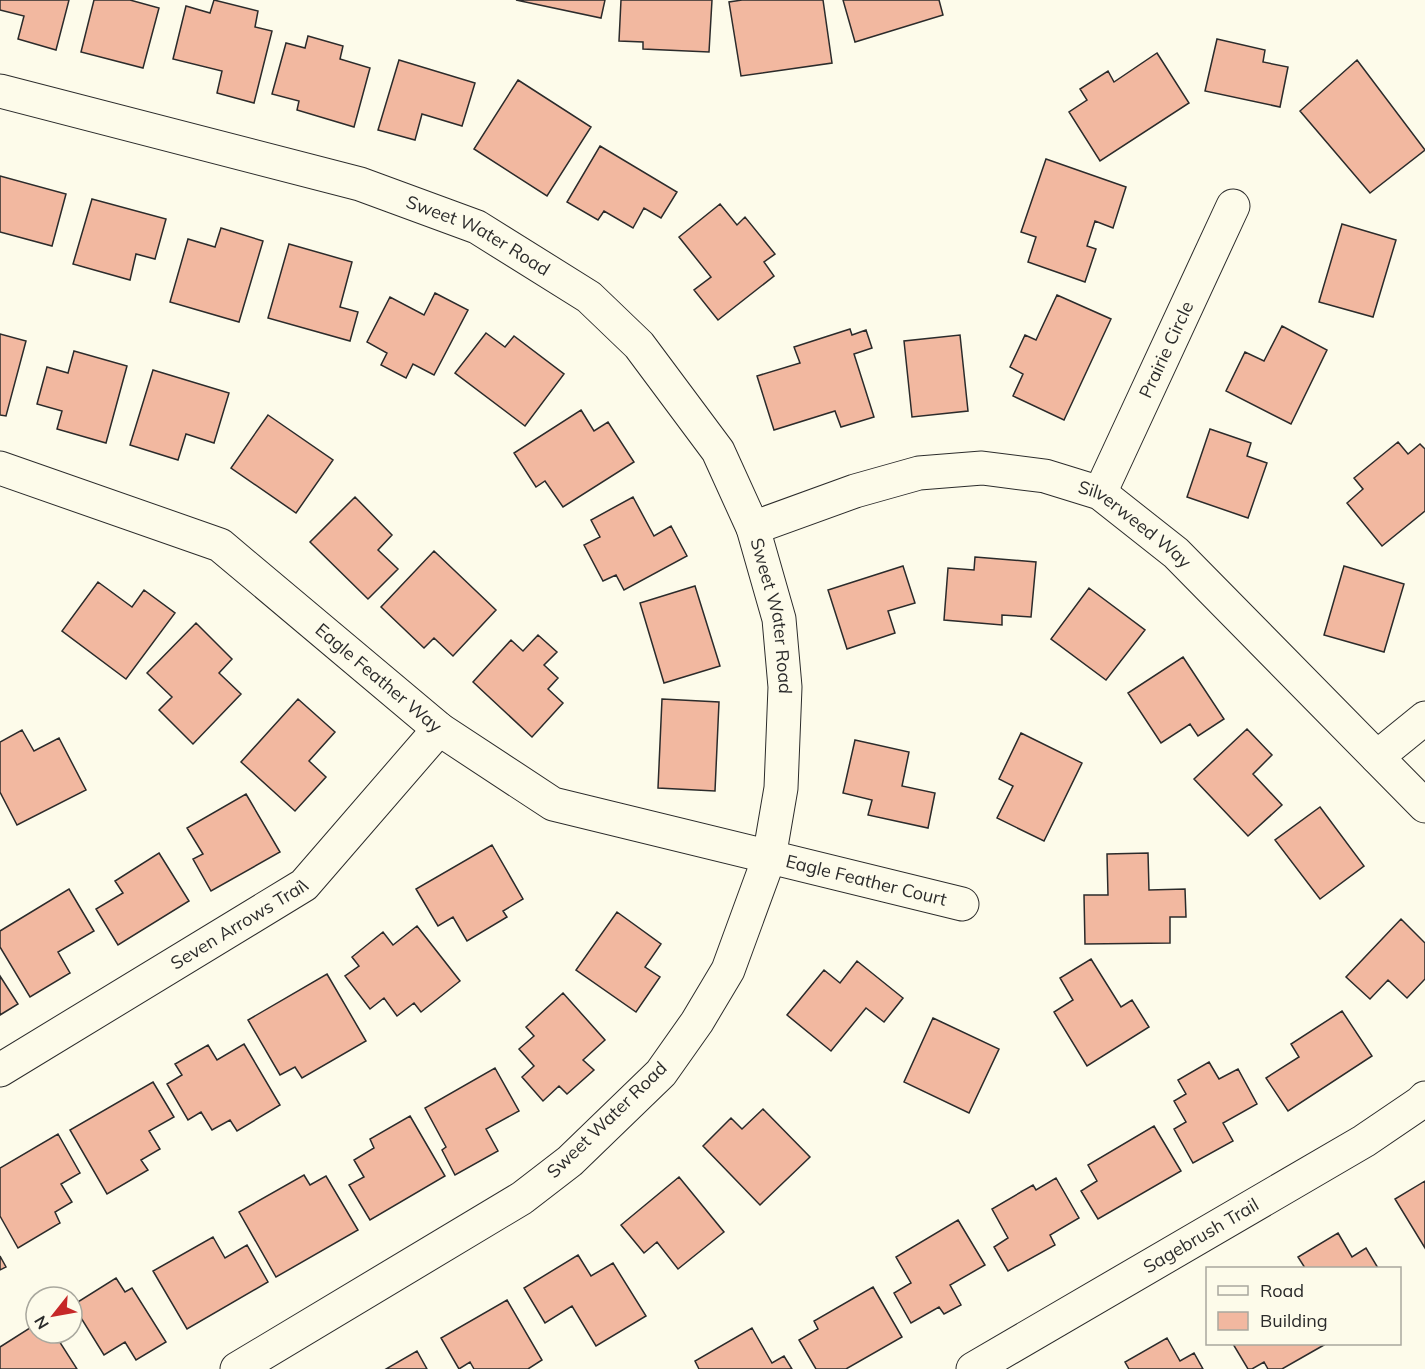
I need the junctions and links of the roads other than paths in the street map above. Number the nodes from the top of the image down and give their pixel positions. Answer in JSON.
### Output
{"nodes":[{"id":1,"x":0,"y":91,"type":"edge"},
{"id":2,"x":1233,"y":206,"type":"dead end"},
{"id":3,"x":0,"y":468,"type":"edge"},
{"id":4,"x":1101,"y":493,"type":"junction"},
{"id":5,"x":753,"y":528,"type":"junction"},
{"id":6,"x":1425,"y":718,"type":"edge"},
{"id":7,"x":439,"y":729,"type":"junction"},
{"id":8,"x":1377,"y":757,"type":"junction"},
{"id":9,"x":1425,"y":806,"type":"edge"},
{"id":10,"x":769,"y":858,"type":"junction"},
{"id":11,"x":962,"y":904,"type":"dead end"},
{"id":12,"x":0,"y":1070,"type":"edge"},
{"id":13,"x":1425,"y":1098,"type":"edge"},
{"id":14,"x":237,"y":1369,"type":"edge"},
{"id":15,"x":973,"y":1369,"type":"edge"}],
"edges":[{"from":1,"to":5,"type":"street","name":"Sweet Water Road"},
{"from":2,"to":4,"type":"street","name":"Prairie Circle"},
{"from":3,"to":7,"type":"street","name":"Eagle Feather Way"},
{"from":4,"to":5,"type":"street","name":"Silverweed Way"},
{"from":4,"to":8,"type":"street","name":"Silverweed Way"},
{"from":5,"to":10,"type":"street","name":"Sweet Water Road"},
{"from":6,"to":8,"type":"street"},
{"from":7,"to":10,"type":"street","name":"Eagle Feather Way"},
{"from":7,"to":12,"type":"street","name":"Seven Arrows Trail"},
{"from":8,"to":9,"type":"street","name":"Silverweed Way"},
{"from":10,"to":11,"type":"street","name":"Eagle Feather Court"},
{"from":10,"to":14,"type":"street","name":"Sweet Water Road"},
{"from":13,"to":15,"type":"street","name":"Sagebrush Trail"}]}
